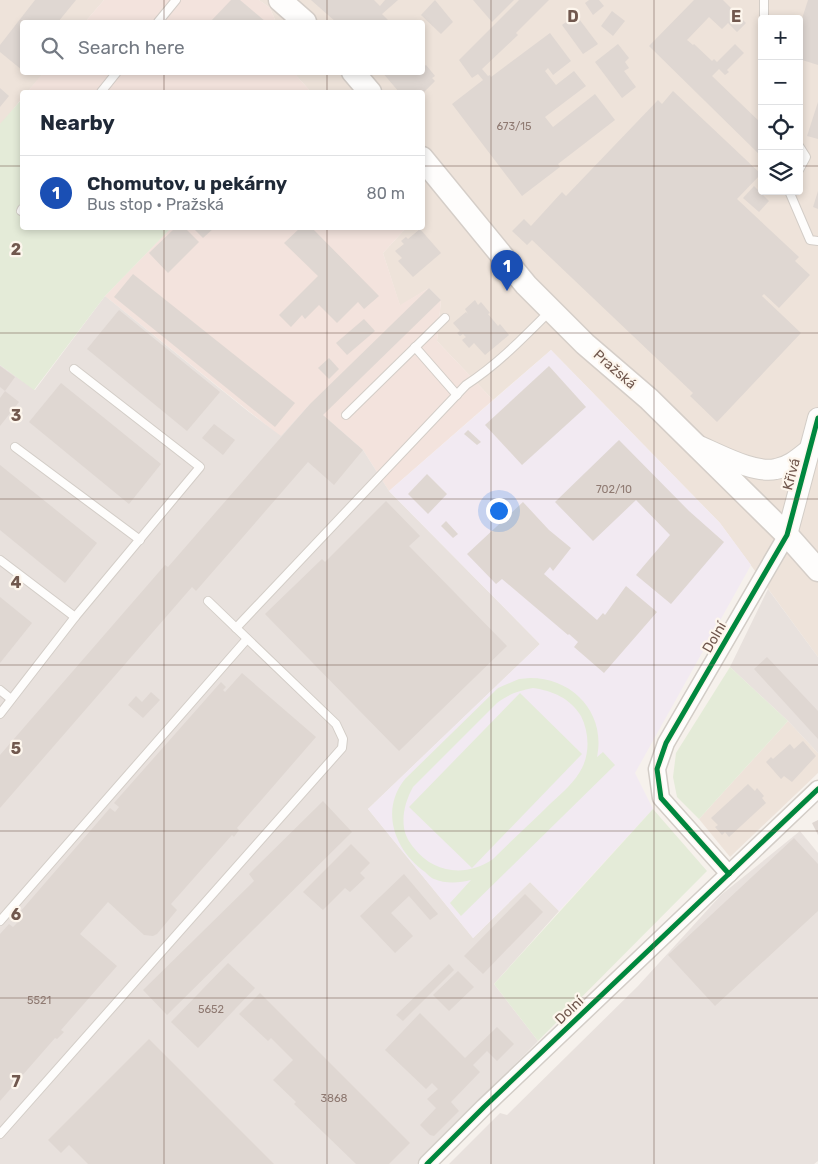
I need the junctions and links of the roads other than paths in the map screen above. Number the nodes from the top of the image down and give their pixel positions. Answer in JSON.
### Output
{"nodes":[{"id":1,"x":176,"y":0,"type":"edge"},
{"id":2,"x":280,"y":0,"type":"edge"},
{"id":3,"x":764,"y":0,"type":"edge"},
{"id":4,"x":764,"y":15,"type":"edge"},
{"id":5,"x":160,"y":20,"type":"edge"},
{"id":6,"x":303,"y":20,"type":"edge"},
{"id":7,"x":115,"y":75,"type":"edge"},
{"id":8,"x":356,"y":75,"type":"edge"},
{"id":9,"x":103,"y":90,"type":"edge"},
{"id":10,"x":368,"y":90,"type":"edge"},
{"id":11,"x":425,"y":162,"type":"edge"},
{"id":12,"x":791,"y":195,"type":"edge"},
{"id":13,"x":818,"y":241,"type":"edge"},
{"id":14,"x":551,"y":310,"type":"junction"},
{"id":15,"x":445,"y":318,"type":"dead end"},
{"id":16,"x":415,"y":347,"type":"junction"},
{"id":17,"x":74,"y":369,"type":"dead end"},
{"id":18,"x":457,"y":395,"type":"junction"},
{"id":19,"x":346,"y":415,"type":"dead end"},
{"id":20,"x":818,"y":418,"type":"edge"},
{"id":21,"x":695,"y":444,"type":"junction"},
{"id":22,"x":15,"y":447,"type":"dead end"},
{"id":23,"x":809,"y":450,"type":"junction"},
{"id":24,"x":787,"y":535,"type":"junction"},
{"id":25,"x":140,"y":540,"type":"junction"},
{"id":26,"x":0,"y":560,"type":"edge"},
{"id":27,"x":818,"y":570,"type":"edge"},
{"id":28,"x":208,"y":601,"type":"dead end"},
{"id":29,"x":75,"y":617,"type":"junction"},
{"id":30,"x":236,"y":628,"type":"junction"},
{"id":31,"x":247,"y":639,"type":"junction"},
{"id":32,"x":0,"y":690,"type":"edge"},
{"id":33,"x":11,"y":699,"type":"junction"},
{"id":34,"x":0,"y":714,"type":"edge"},
{"id":35,"x":818,"y":789,"type":"edge"},
{"id":36,"x":729,"y":874,"type":"junction"},
{"id":37,"x":0,"y":922,"type":"edge"},
{"id":38,"x":0,"y":1134,"type":"edge"},
{"id":39,"x":427,"y":1164,"type":"edge"}],
"edges":[{"from":1,"to":5,"type":"lane"},
{"from":2,"to":6,"type":"main road"},
{"from":3,"to":4,"type":"lane"},
{"from":7,"to":9,"type":"lane"},
{"from":8,"to":10,"type":"main road"},
{"from":11,"to":14,"type":"main road","name":"Pražská"},
{"from":12,"to":13,"type":"lane"},
{"from":14,"to":18,"type":"lane"},
{"from":14,"to":21,"type":"main road","name":"Pražská"},
{"from":15,"to":16,"type":"lane"},
{"from":16,"to":18,"type":"lane"},
{"from":16,"to":19,"type":"lane"},
{"from":17,"to":25,"type":"lane"},
{"from":18,"to":30,"type":"lane"},
{"from":20,"to":23,"type":"street","name":"Křivá"},
{"from":21,"to":23,"type":"street"},
{"from":21,"to":24,"type":"main road","name":"Pražská"},
{"from":22,"to":25,"type":"lane"},
{"from":23,"to":24,"type":"street","name":"Křivá"},
{"from":24,"to":27,"type":"main road","name":"Pražská"},
{"from":24,"to":36,"type":"street","name":"Dolní"},
{"from":25,"to":29,"type":"lane"},
{"from":26,"to":29,"type":"lane"},
{"from":28,"to":30,"type":"lane"},
{"from":29,"to":33,"type":"lane"},
{"from":30,"to":31,"type":"lane"},
{"from":31,"to":37,"type":"lane"},
{"from":31,"to":38,"type":"lane"},
{"from":32,"to":33,"type":"lane"},
{"from":33,"to":34,"type":"lane"},
{"from":35,"to":36,"type":"street","name":"Dolní"},
{"from":36,"to":39,"type":"street","name":"Dolní"}]}
